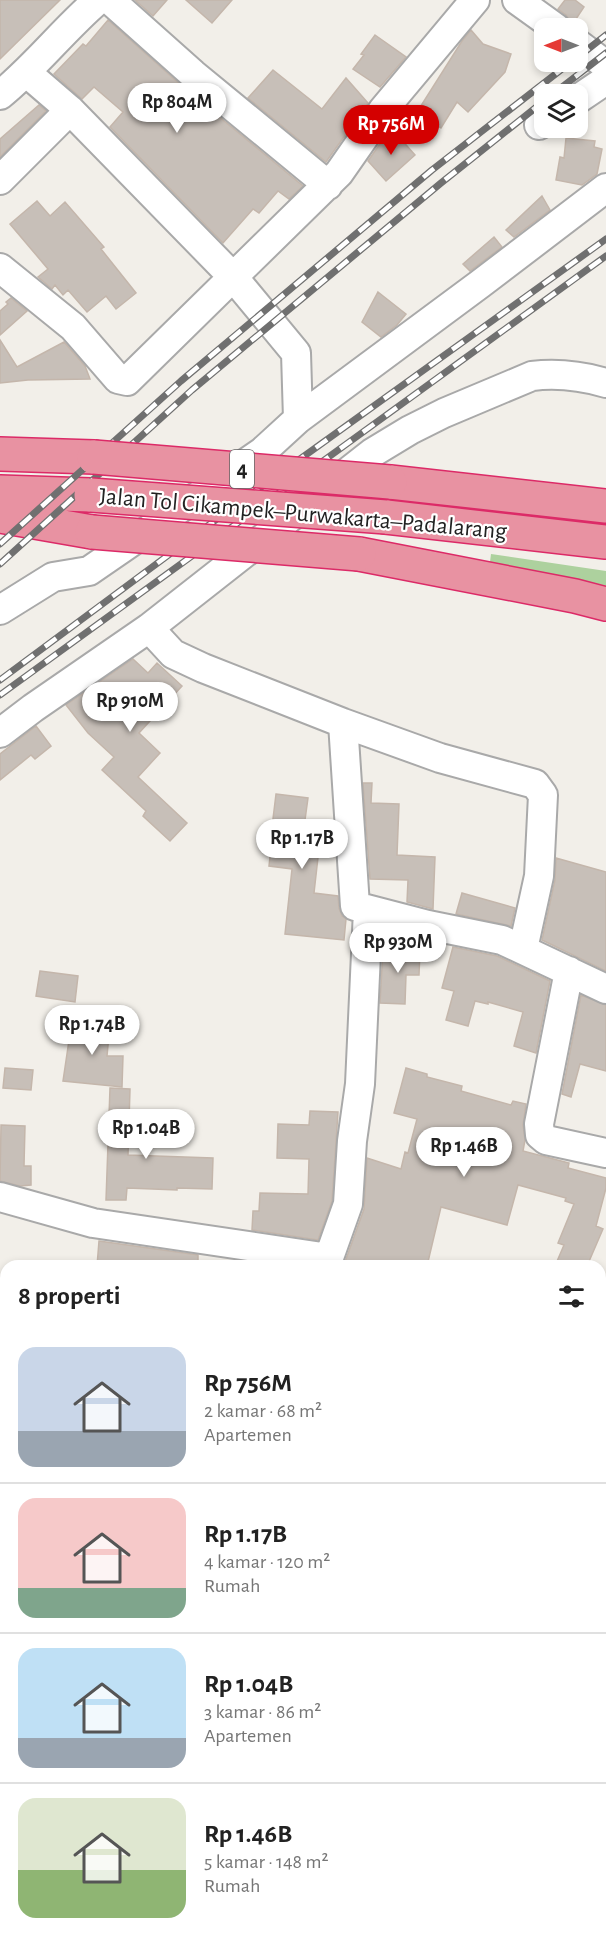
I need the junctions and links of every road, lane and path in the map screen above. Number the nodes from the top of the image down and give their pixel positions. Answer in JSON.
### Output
{"nodes":[{"id":1,"x":98,"y":0,"type":"edge"},
{"id":2,"x":111,"y":0,"type":"edge"},
{"id":3,"x":475,"y":0,"type":"edge"},
{"id":4,"x":517,"y":0,"type":"edge"},
{"id":5,"x":542,"y":18,"type":"edge"},
{"id":6,"x":588,"y":52,"type":"edge"},
{"id":7,"x":606,"y":65,"type":"edge"},
{"id":8,"x":27,"y":73,"type":"junction"},
{"id":9,"x":606,"y":80,"type":"edge"},
{"id":10,"x":588,"y":92,"type":"edge"},
{"id":11,"x":0,"y":95,"type":"edge"},
{"id":12,"x":70,"y":110,"type":"junction"},
{"id":13,"x":0,"y":180,"type":"edge"},
{"id":14,"x":328,"y":185,"type":"junction"},
{"id":15,"x":606,"y":188,"type":"edge"},
{"id":16,"x":0,"y":268,"type":"edge"},
{"id":17,"x":234,"y":278,"type":"junction"},
{"id":18,"x":606,"y":383,"type":"edge"},
{"id":19,"x":297,"y":419,"type":"junction"},
{"id":20,"x":0,"y":454,"type":"edge"},
{"id":21,"x":0,"y":492,"type":"edge"},
{"id":22,"x":606,"y":506,"type":"edge"},
{"id":23,"x":0,"y":516,"type":"edge"},
{"id":24,"x":606,"y":542,"type":"edge"},
{"id":25,"x":606,"y":604,"type":"edge"},
{"id":26,"x":0,"y":610,"type":"edge"},
{"id":27,"x":149,"y":628,"type":"junction"},
{"id":28,"x":344,"y":723,"type":"junction"},
{"id":29,"x":0,"y":733,"type":"edge"},
{"id":30,"x":368,"y":910,"type":"junction"},
{"id":31,"x":523,"y":949,"type":"junction"},
{"id":32,"x":569,"y":971,"type":"junction"},
{"id":33,"x":606,"y":989,"type":"edge"},
{"id":34,"x":606,"y":1153,"type":"edge"},
{"id":35,"x":0,"y":1197,"type":"edge"},
{"id":36,"x":319,"y":1260,"type":"edge"},
{"id":37,"x":329,"y":1260,"type":"edge"}],
"edges":[{"from":1,"to":8,"type":"street"},
{"from":2,"to":14,"type":"street"},
{"from":3,"to":14,"type":"street"},
{"from":4,"to":5,"type":"street"},
{"from":6,"to":7,"type":"street"},
{"from":8,"to":11,"type":"street"},
{"from":8,"to":12,"type":"street"},
{"from":9,"to":10,"type":"street"},
{"from":12,"to":13,"type":"street"},
{"from":12,"to":17,"type":"street"},
{"from":14,"to":17,"type":"street"},
{"from":15,"to":19,"type":"street"},
{"from":16,"to":17,"type":"street"},
{"from":17,"to":19,"type":"street"},
{"from":18,"to":27,"type":"street"},
{"from":19,"to":26,"type":"street"},
{"from":20,"to":22,"type":"highway","name":"Jalan Tol Cikampek–Purwakarta–Padalarang","number":"4","bridge":true},
{"from":21,"to":24,"type":"highway","name":"Jalan Tol Cikampek–Purwakarta–Padalarang","number":"4","bridge":true},
{"from":23,"to":25,"type":"highway","bridge":true},
{"from":27,"to":28,"type":"street"},
{"from":27,"to":29,"type":"street"},
{"from":28,"to":30,"type":"street"},
{"from":28,"to":31,"type":"street"},
{"from":30,"to":31,"type":"street"},
{"from":30,"to":37,"type":"street"},
{"from":31,"to":32,"type":"street"},
{"from":32,"to":33,"type":"street"},
{"from":32,"to":34,"type":"street"},
{"from":35,"to":36,"type":"street"}]}
